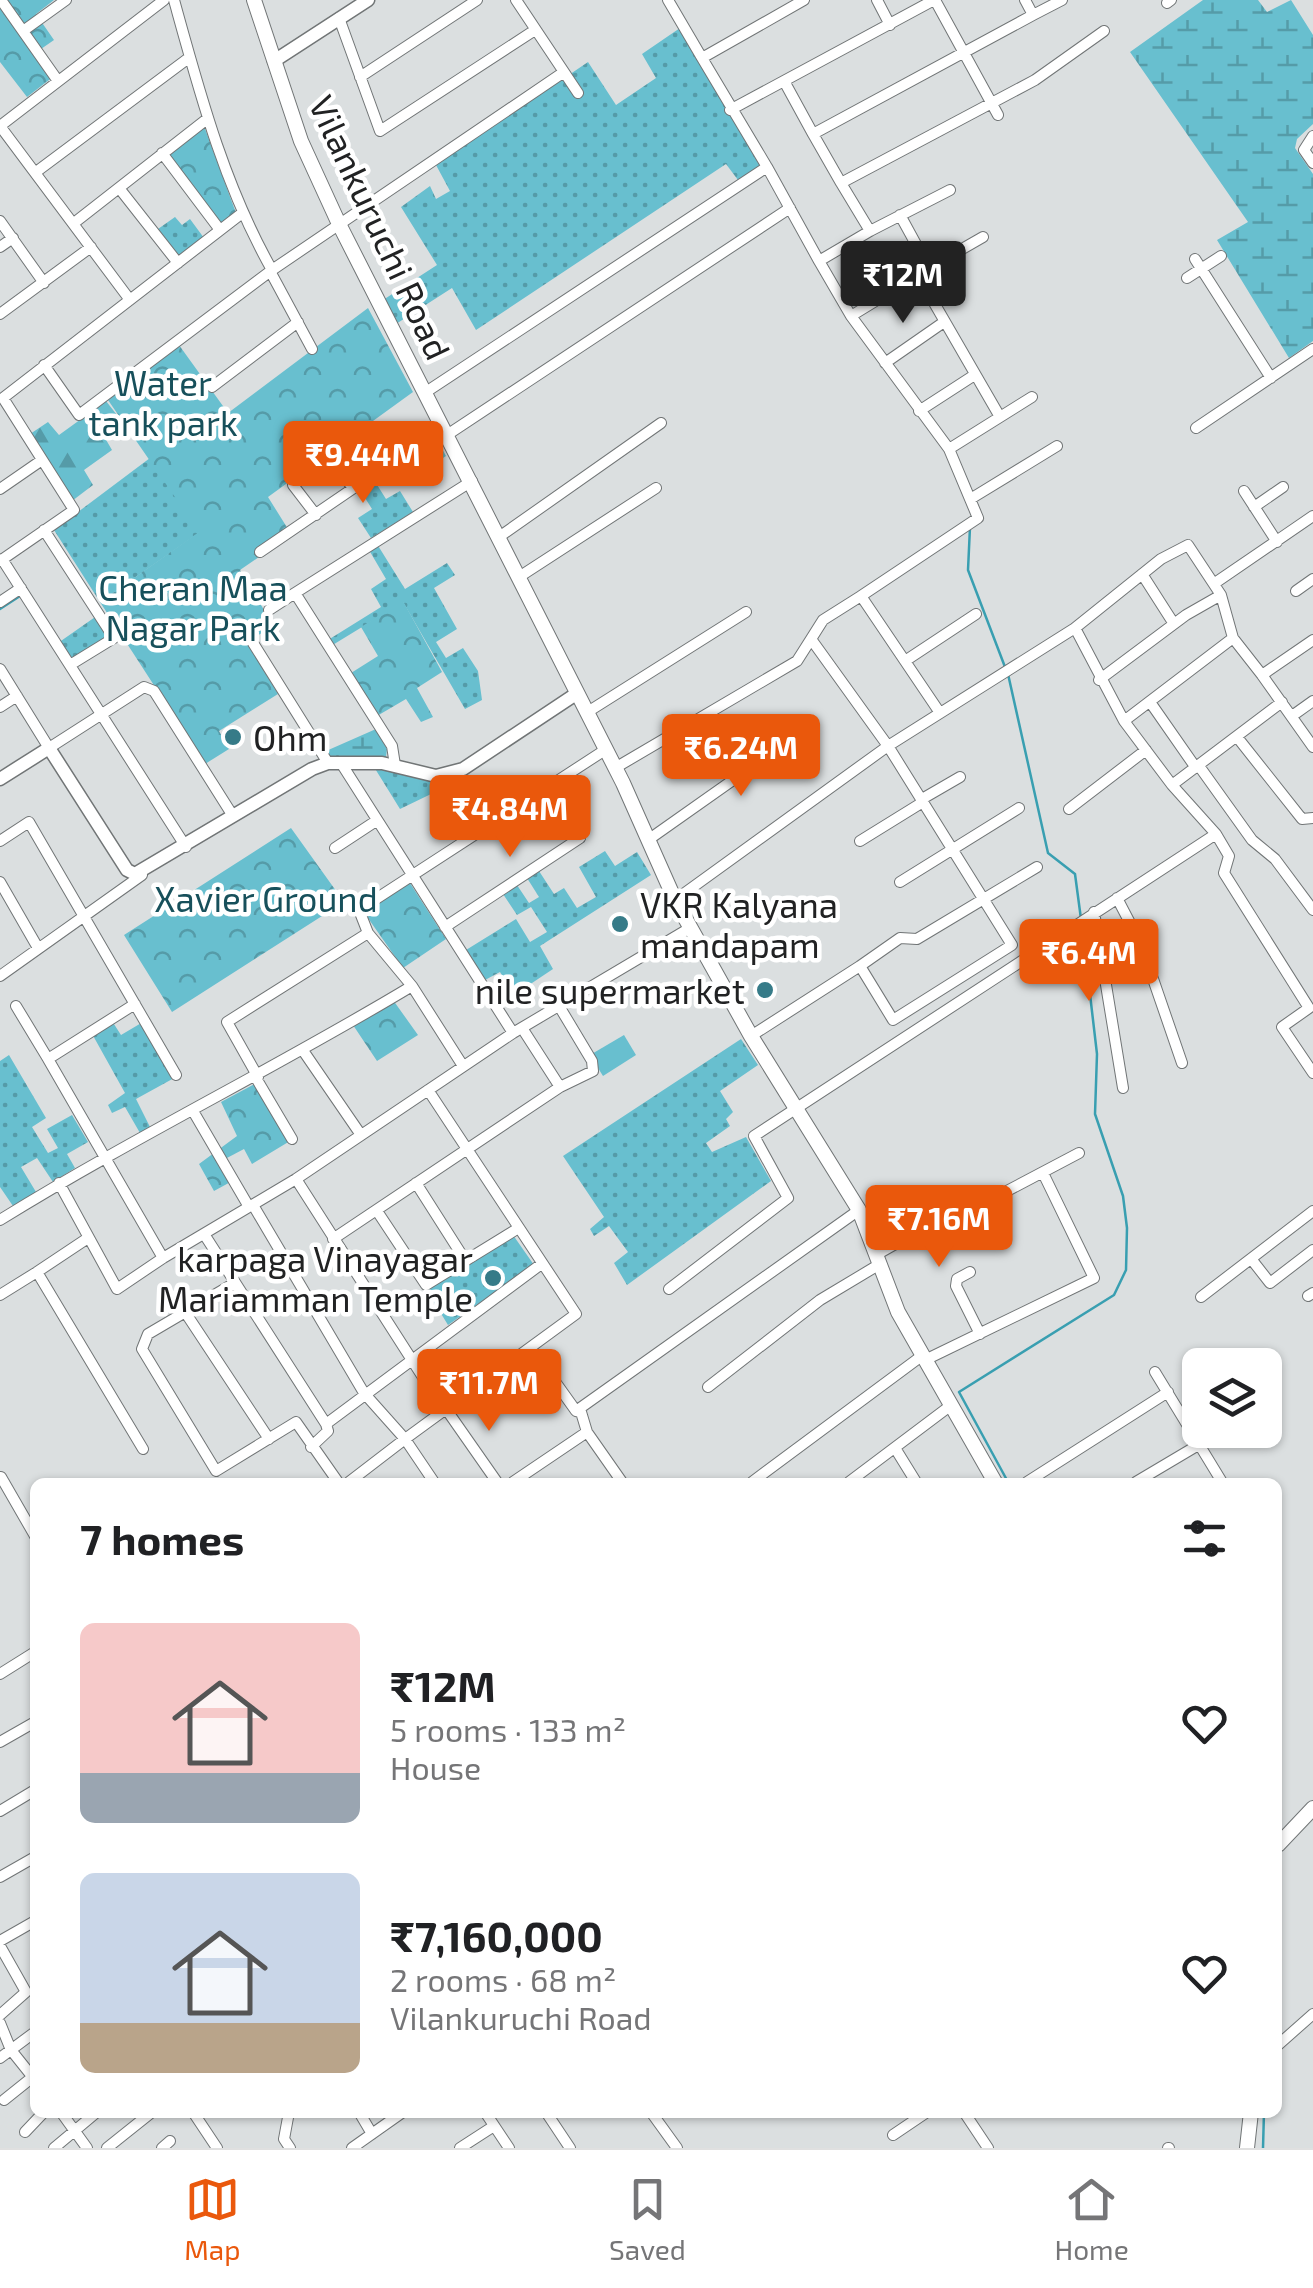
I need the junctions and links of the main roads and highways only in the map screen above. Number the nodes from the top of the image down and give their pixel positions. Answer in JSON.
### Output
{"nodes":[{"id":1,"x":254,"y":0,"type":"edge"},
{"id":2,"x":994,"y":1478,"type":"edge"},
{"id":3,"x":1313,"y":1808,"type":"edge"},
{"id":4,"x":1282,"y":1841,"type":"edge"},
{"id":5,"x":1250,"y":2118,"type":"edge"},
{"id":6,"x":1247,"y":2148,"type":"edge"}],
"edges":[{"from":1,"to":2,"type":"main road","name":"Vilankuruchi Road"},
{"from":3,"to":4,"type":"main road"},
{"from":5,"to":6,"type":"main road"}]}
